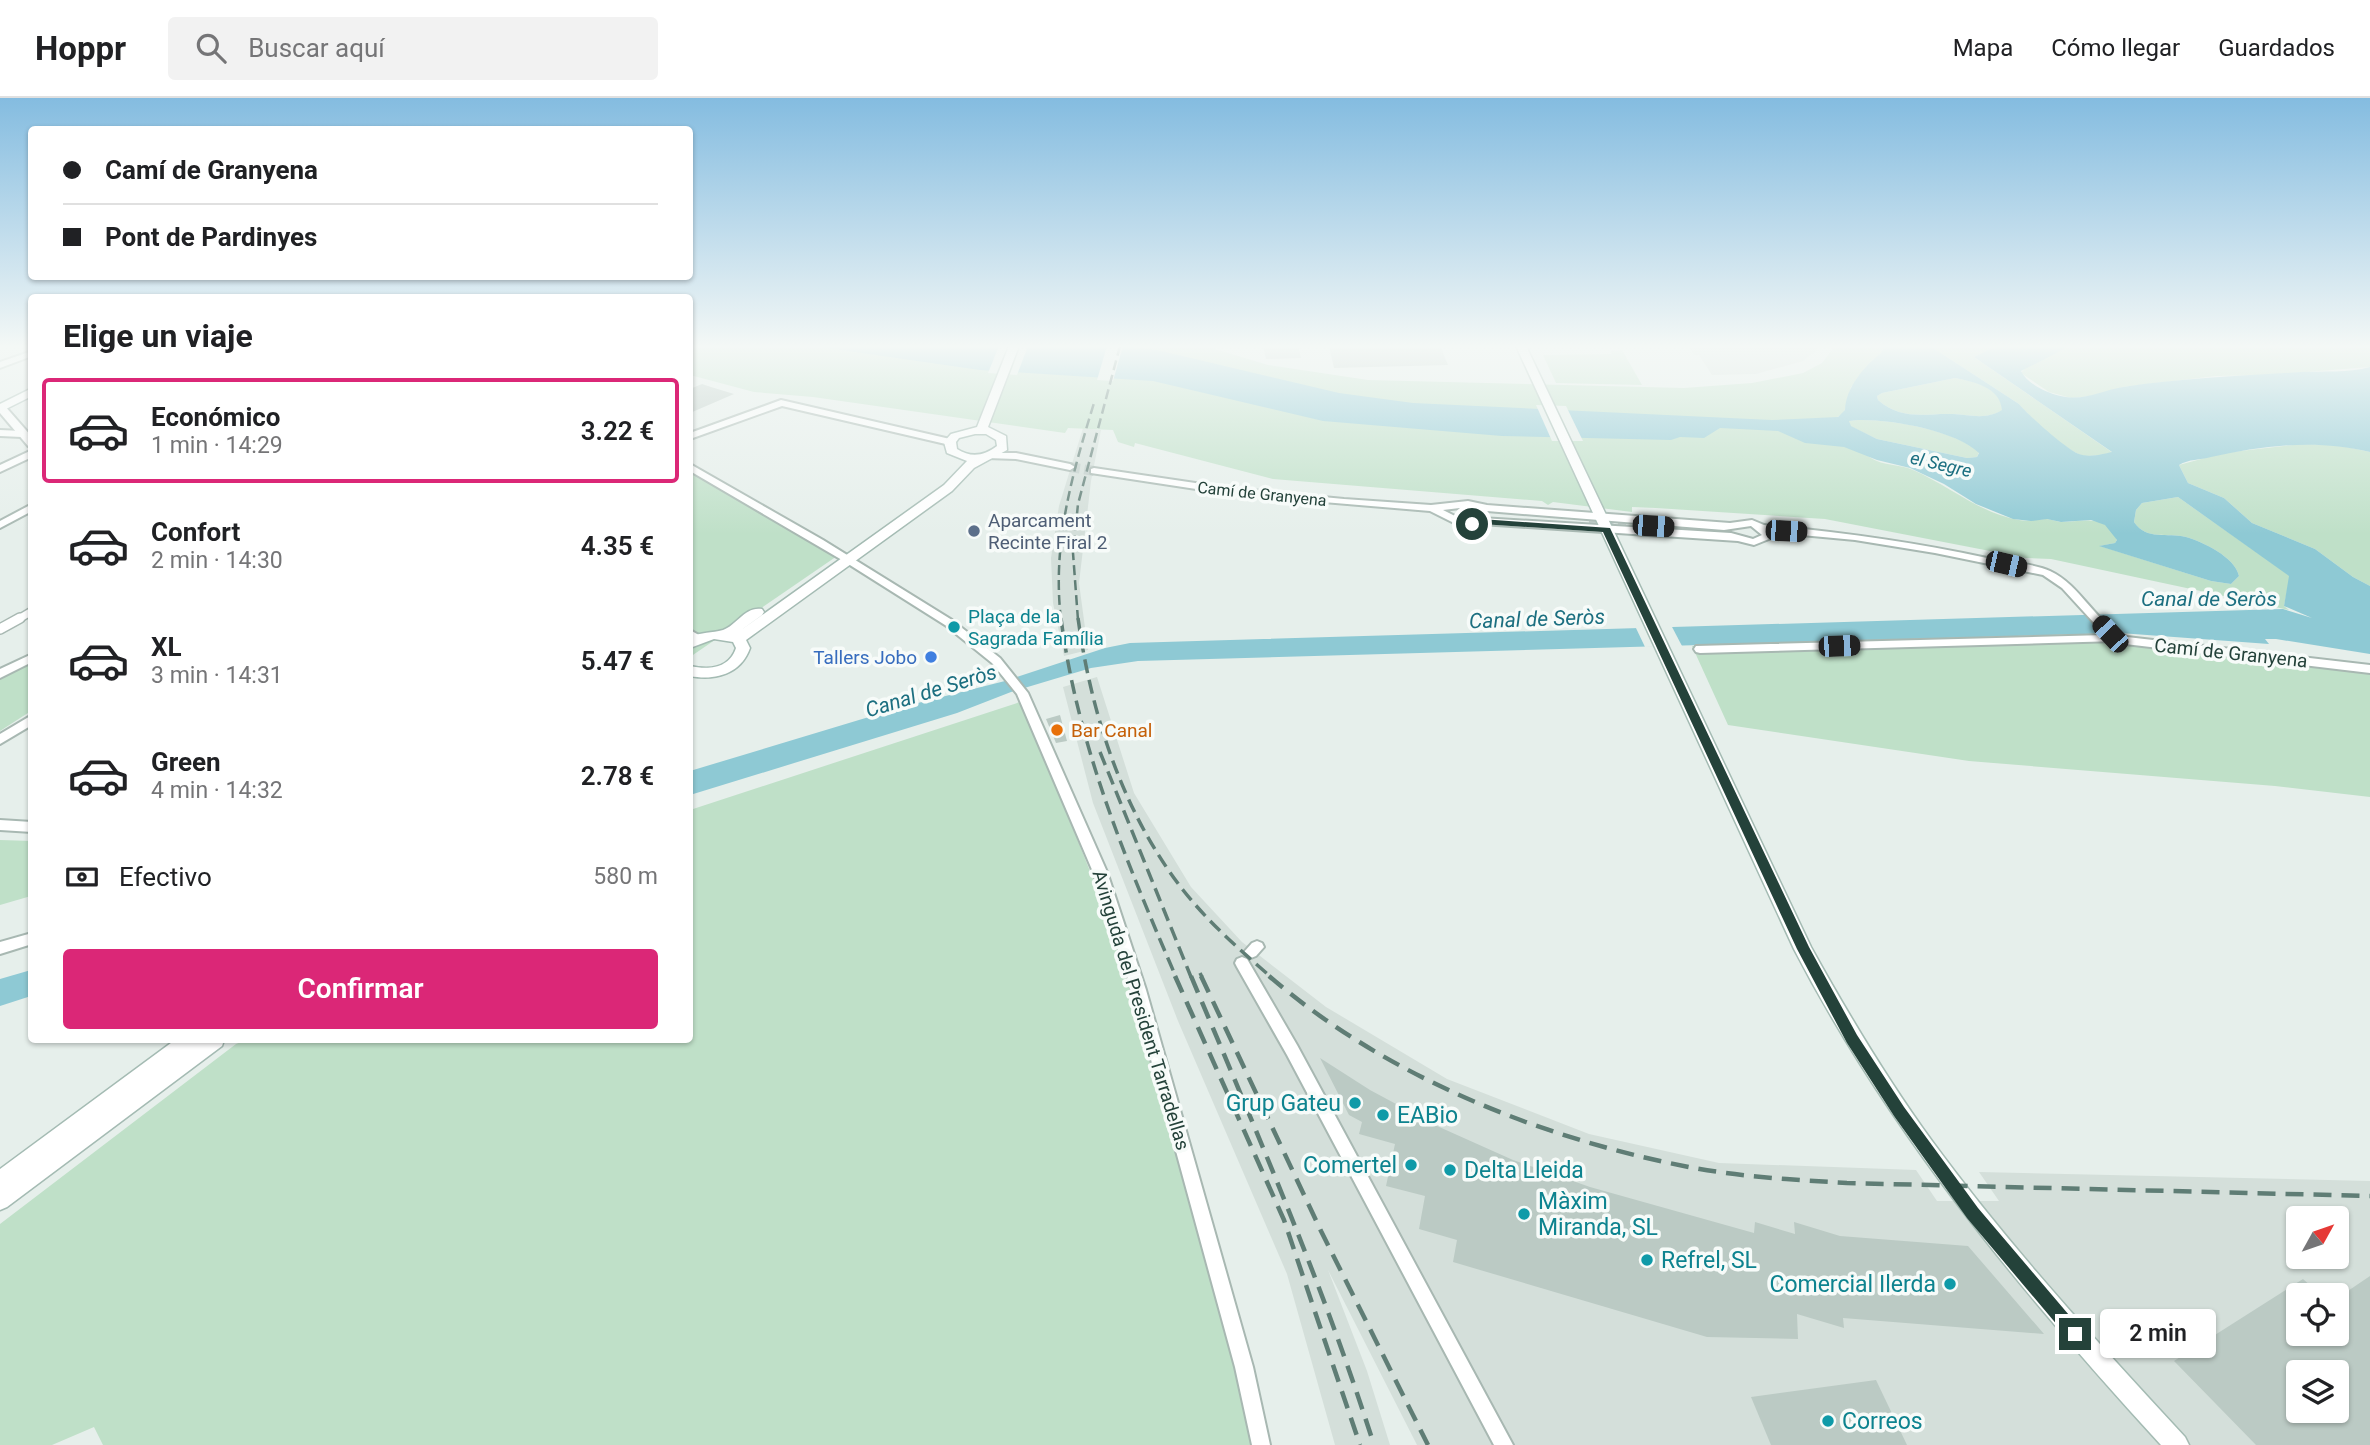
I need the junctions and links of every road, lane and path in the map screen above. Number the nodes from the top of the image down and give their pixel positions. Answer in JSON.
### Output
{"nodes":[{"id":1,"x":1,"y":409,"type":"edge"},
{"id":2,"x":767,"y":409,"type":"edge"},
{"id":3,"x":809,"y":409,"type":"edge"},
{"id":4,"x":989,"y":409,"type":"edge"},
{"id":5,"x":1549,"y":409,"type":"edge"},
{"id":6,"x":983,"y":425,"type":"junction"},
{"id":7,"x":0,"y":433,"type":"edge"},
{"id":8,"x":22,"y":433,"type":"junction"},
{"id":9,"x":693,"y":435,"type":"edge"},
{"id":10,"x":28,"y":440,"type":"edge"},
{"id":11,"x":950,"y":442,"type":"junction"},
{"id":12,"x":1003,"y":447,"type":"junction"},
{"id":13,"x":28,"y":455,"type":"edge"},
{"id":14,"x":959,"y":456,"type":"junction"},
{"id":15,"x":1016,"y":456,"type":"junction"},
{"id":16,"x":985,"y":457,"type":"junction"},
{"id":17,"x":1070,"y":467,"type":"tunnel mouth"},
{"id":18,"x":0,"y":469,"type":"edge"},
{"id":19,"x":693,"y":469,"type":"edge"},
{"id":20,"x":1094,"y":471,"type":"tunnel mouth"},
{"id":21,"x":1430,"y":508,"type":"joint"},
{"id":22,"x":28,"y":510,"type":"edge"},
{"id":23,"x":1452,"y":511,"type":"junction"},
{"id":24,"x":1482,"y":514,"type":"junction"},
{"id":25,"x":1595,"y":515,"type":"junction"},
{"id":26,"x":1626,"y":524,"type":"tunnel mouth"},
{"id":27,"x":0,"y":525,"type":"edge"},
{"id":28,"x":1731,"y":526,"type":"junction"},
{"id":29,"x":1707,"y":529,"type":"junction"},
{"id":30,"x":1606,"y":530,"type":"junction"},
{"id":31,"x":1764,"y":532,"type":"junction"},
{"id":32,"x":1738,"y":538,"type":"junction"},
{"id":33,"x":844,"y":557,"type":"junction"},
{"id":34,"x":28,"y":613,"type":"edge"},
{"id":35,"x":0,"y":629,"type":"edge"},
{"id":36,"x":732,"y":636,"type":"junction"},
{"id":37,"x":2113,"y":636,"type":"junction"},
{"id":38,"x":693,"y":638,"type":"edge"},
{"id":39,"x":1700,"y":649,"type":"dead end"},
{"id":40,"x":28,"y":659,"type":"edge"},
{"id":41,"x":2370,"y":669,"type":"edge"},
{"id":42,"x":693,"y":673,"type":"edge"},
{"id":43,"x":0,"y":674,"type":"edge"},
{"id":44,"x":28,"y":722,"type":"edge"},
{"id":45,"x":0,"y":740,"type":"edge"},
{"id":46,"x":0,"y":825,"type":"edge"},
{"id":47,"x":28,"y":827,"type":"edge"},
{"id":48,"x":28,"y":939,"type":"edge"},
{"id":49,"x":0,"y":948,"type":"edge"},
{"id":50,"x":1250,"y":954,"type":"dead end"},
{"id":51,"x":185,"y":1043,"type":"edge"},
{"id":52,"x":211,"y":1043,"type":"edge"},
{"id":53,"x":0,"y":1181,"type":"edge"},
{"id":54,"x":0,"y":1200,"type":"edge"},
{"id":55,"x":1262,"y":1445,"type":"edge"},
{"id":56,"x":1504,"y":1445,"type":"edge"},
{"id":57,"x":2177,"y":1445,"type":"edge"}],
"edges":[{"from":1,"to":8,"type":"street"},
{"from":2,"to":9,"type":"street"},
{"from":3,"to":11,"type":"street"},
{"from":4,"to":6,"type":"main road"},
{"from":5,"to":25,"type":"main road"},
{"from":6,"to":11,"type":"main road"},
{"from":6,"to":12,"type":"main road"},
{"from":7,"to":8,"type":"street"},
{"from":8,"to":10,"type":"street"},
{"from":11,"to":14,"type":"main road"},
{"from":12,"to":15,"type":"street"},
{"from":12,"to":16,"type":"main road"},
{"from":13,"to":18,"type":"street"},
{"from":14,"to":16,"type":"main road"},
{"from":14,"to":33,"type":"main road"},
{"from":15,"to":16,"type":"street"},
{"from":15,"to":17,"type":"street"},
{"from":16,"to":33,"type":"main road"},
{"from":19,"to":33,"type":"street","name":"Avinguda del President Tarradellas"},
{"from":20,"to":21,"type":"street","name":"Camí de Granyena"},
{"from":21,"to":23,"type":"street","name":"Camí de Granyena"},
{"from":22,"to":27,"type":"street"},
{"from":23,"to":24,"type":"street"},
{"from":23,"to":24,"type":"street","name":"Camí de Granyena"},
{"from":24,"to":25,"type":"street"},
{"from":24,"to":30,"type":"street"},
{"from":25,"to":28,"type":"street"},
{"from":25,"to":30,"type":"main road"},
{"from":26,"to":29,"type":"street"},
{"from":28,"to":29,"type":"street"},
{"from":28,"to":31,"type":"street"},
{"from":28,"to":32,"type":"street"},
{"from":29,"to":32,"type":"street"},
{"from":30,"to":32,"type":"street"},
{"from":30,"to":57,"type":"main road"},
{"from":31,"to":32,"type":"street"},
{"from":31,"to":37,"type":"street"},
{"from":33,"to":36,"type":"main road"},
{"from":33,"to":55,"type":"street","name":"Avinguda del President Tarradellas"},
{"from":34,"to":35,"type":"street"},
{"from":36,"to":38,"type":"main road"},
{"from":36,"to":42,"type":"main road"},
{"from":37,"to":39,"type":"street","name":"Camí de Granyena"},
{"from":37,"to":41,"type":"street","name":"Camí de Granyena"},
{"from":40,"to":43,"type":"street"},
{"from":44,"to":45,"type":"street"},
{"from":46,"to":47,"type":"street"},
{"from":48,"to":49,"type":"street"},
{"from":50,"to":56,"type":"street"},
{"from":51,"to":53,"type":"main road"},
{"from":52,"to":54,"type":"main road"}]}
